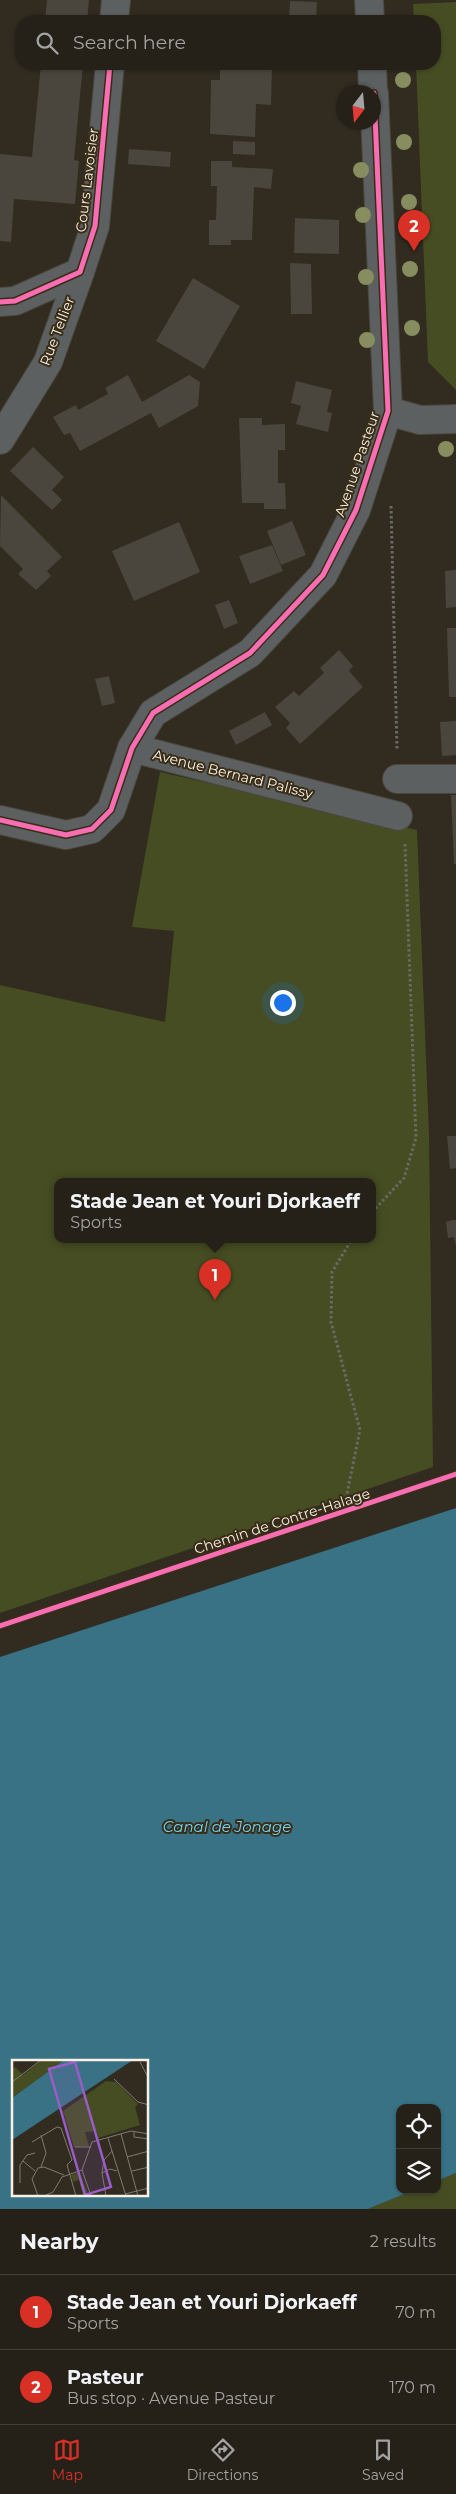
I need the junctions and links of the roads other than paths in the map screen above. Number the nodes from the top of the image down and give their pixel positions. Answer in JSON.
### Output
{"nodes":[{"id":1,"x":116,"y":0,"type":"edge"},
{"id":2,"x":369,"y":0,"type":"edge"},
{"id":3,"x":115,"y":15,"type":"edge"},
{"id":4,"x":370,"y":15,"type":"edge"},
{"id":5,"x":109,"y":70,"type":"edge"},
{"id":6,"x":372,"y":70,"type":"edge"},
{"id":7,"x":373,"y":85,"type":"edge"},
{"id":8,"x":376,"y":130,"type":"edge"},
{"id":9,"x":80,"y":272,"type":"junction"},
{"id":10,"x":0,"y":302,"type":"edge"},
{"id":11,"x":388,"y":410,"type":"junction"},
{"id":12,"x":456,"y":419,"type":"edge"},
{"id":13,"x":0,"y":440,"type":"edge"},
{"id":14,"x":132,"y":748,"type":"junction"},
{"id":15,"x":397,"y":779,"type":"dead end"},
{"id":16,"x":456,"y":779,"type":"edge"},
{"id":17,"x":398,"y":816,"type":"dead end"},
{"id":18,"x":0,"y":820,"type":"edge"}],
"edges":[{"from":1,"to":3,"type":"street"},
{"from":2,"to":4,"type":"street"},
{"from":5,"to":9,"type":"street","name":"Cours Lavoisier"},
{"from":6,"to":7,"type":"street","name":"Avenue Pasteur"},
{"from":8,"to":11,"type":"street","name":"Avenue Pasteur"},
{"from":9,"to":10,"type":"street"},
{"from":9,"to":13,"type":"street","name":"Rue Tellier"},
{"from":11,"to":12,"type":"street"},
{"from":11,"to":14,"type":"street","name":"Avenue Pasteur"},
{"from":14,"to":17,"type":"street","name":"Avenue Bernard Palissy"},
{"from":14,"to":18,"type":"street"},
{"from":15,"to":16,"type":"street"}]}
